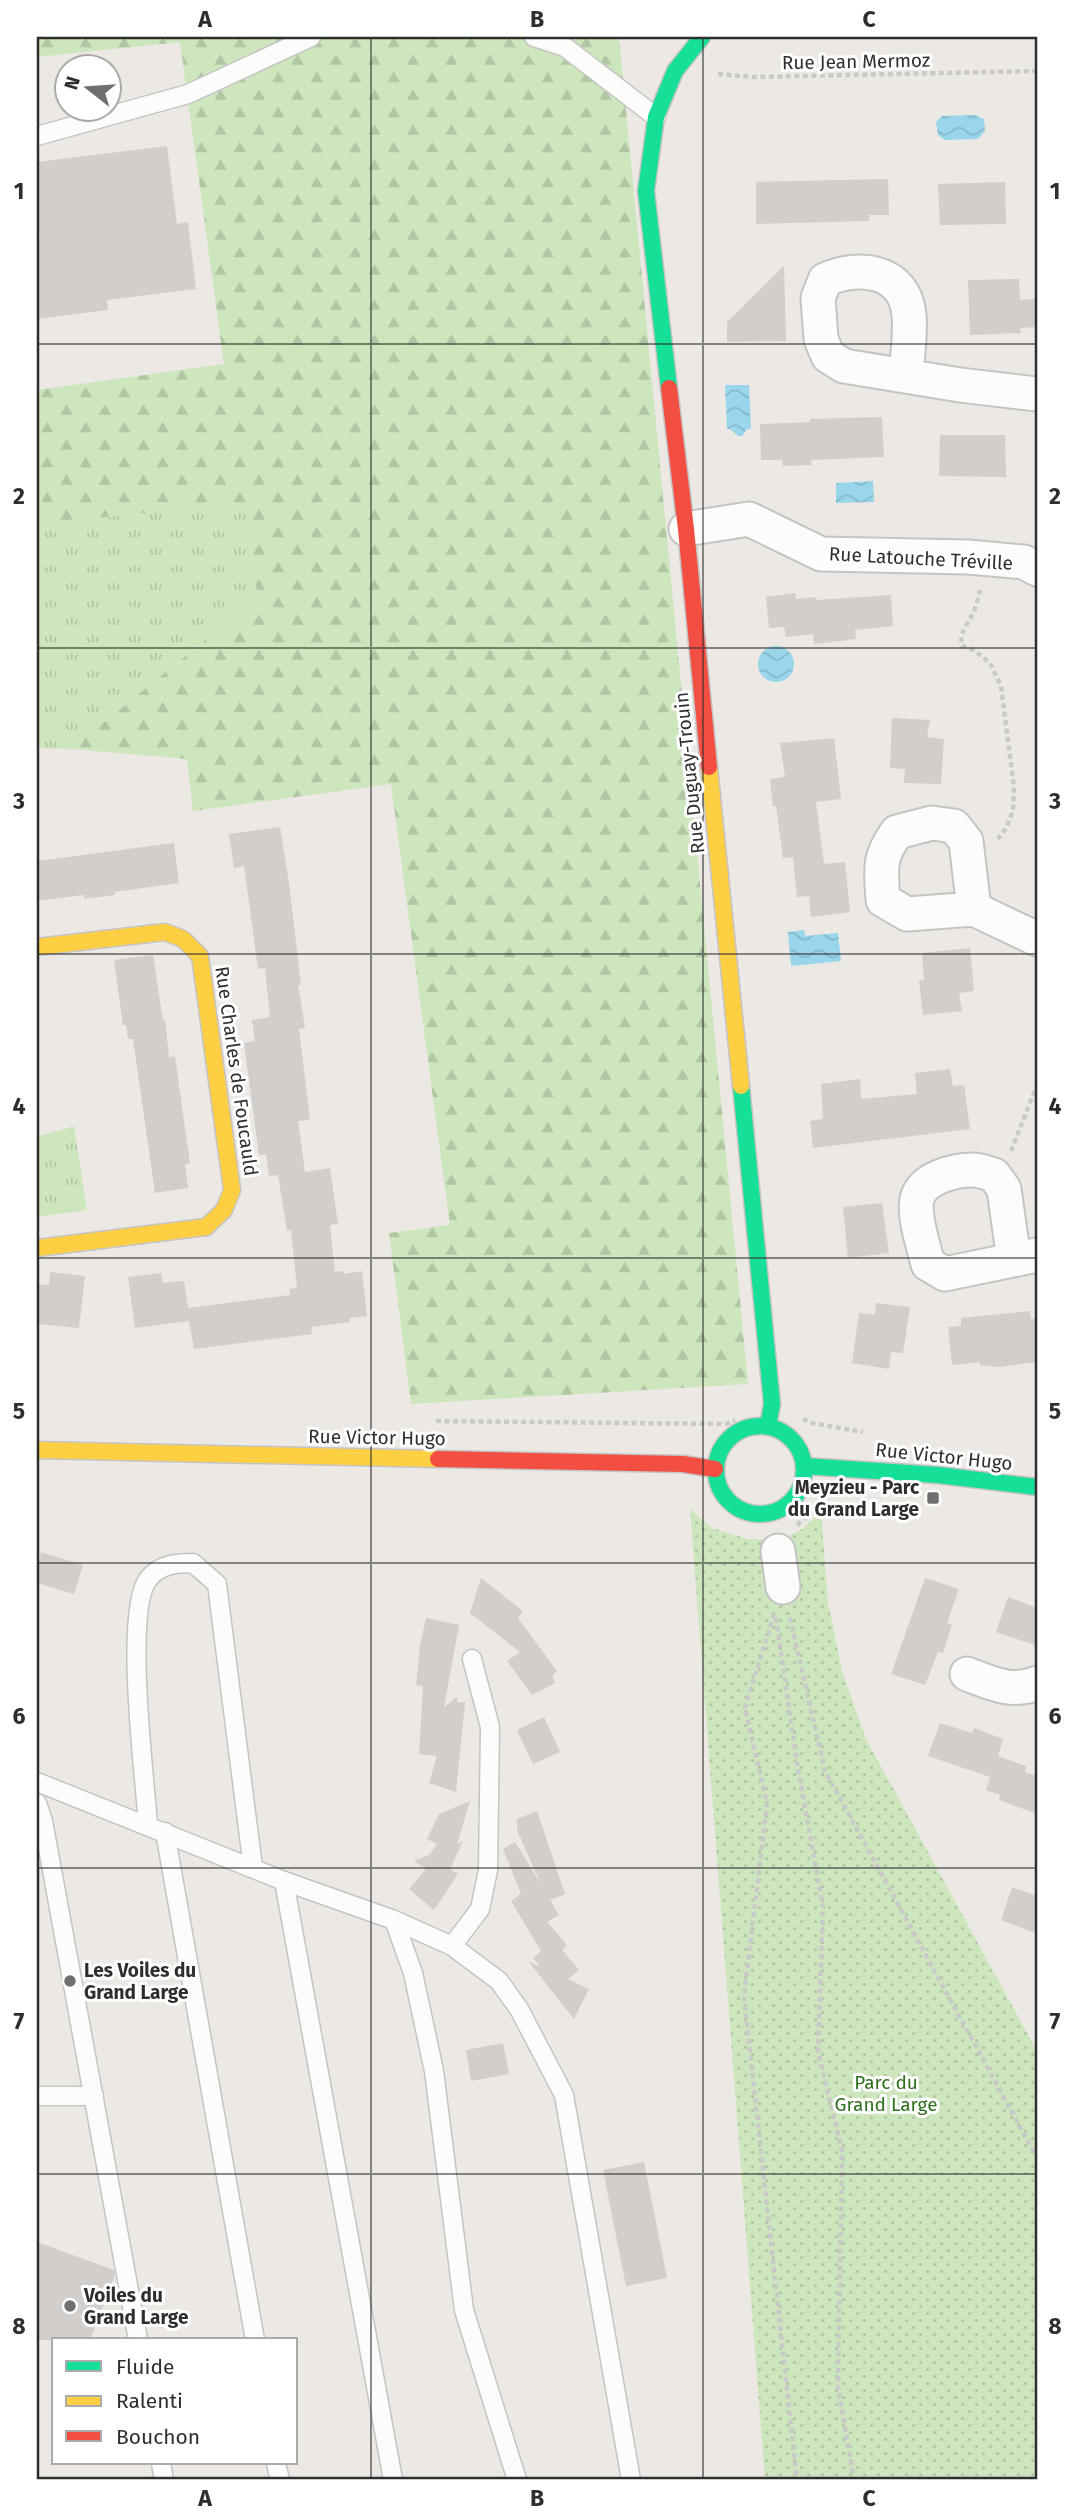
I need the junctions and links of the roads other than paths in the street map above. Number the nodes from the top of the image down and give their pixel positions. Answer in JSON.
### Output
{"nodes":[{"id":1,"x":311,"y":37,"type":"edge"},
{"id":2,"x":534,"y":37,"type":"edge"},
{"id":3,"x":702,"y":37,"type":"edge"},
{"id":4,"x":656,"y":117,"type":"junction"},
{"id":5,"x":37,"y":136,"type":"edge"},
{"id":6,"x":906,"y":376,"type":"dead end"},
{"id":7,"x":1037,"y":397,"type":"edge"},
{"id":8,"x":686,"y":529,"type":"junction"},
{"id":9,"x":1037,"y":569,"type":"edge"},
{"id":10,"x":974,"y":908,"type":"junction"},
{"id":11,"x":1037,"y":939,"type":"edge"},
{"id":12,"x":37,"y":947,"type":"edge"},
{"id":13,"x":37,"y":1248,"type":"edge"},
{"id":14,"x":1025,"y":1257,"type":"edge"},
{"id":15,"x":768,"y":1426,"type":"junction"},
{"id":16,"x":37,"y":1450,"type":"edge"},
{"id":17,"x":804,"y":1466,"type":"junction"},
{"id":18,"x":715,"y":1469,"type":"junction"},
{"id":19,"x":1037,"y":1487,"type":"edge"},
{"id":20,"x":778,"y":1551,"type":"dead end"},
{"id":21,"x":783,"y":1587,"type":"road end"},
{"id":22,"x":472,"y":1658,"type":"dead end"},
{"id":23,"x":967,"y":1674,"type":"dead end"},
{"id":24,"x":1037,"y":1683,"type":"edge"},
{"id":25,"x":37,"y":1782,"type":"edge"},
{"id":26,"x":37,"y":1802,"type":"edge"},
{"id":27,"x":157,"y":1828,"type":"junction"},
{"id":28,"x":253,"y":1868,"type":"junction"},
{"id":29,"x":284,"y":1881,"type":"junction"},
{"id":30,"x":394,"y":1920,"type":"junction"},
{"id":31,"x":452,"y":1946,"type":"junction"},
{"id":32,"x":37,"y":2096,"type":"edge"},
{"id":33,"x":94,"y":2096,"type":"junction"},
{"id":34,"x":138,"y":2338,"type":"edge"},
{"id":35,"x":255,"y":2338,"type":"edge"},
{"id":36,"x":393,"y":2480,"type":"edge"},
{"id":37,"x":517,"y":2480,"type":"edge"},
{"id":38,"x":631,"y":2480,"type":"edge"}],
"edges":[{"from":1,"to":5,"type":"lane"},
{"from":2,"to":4,"type":"lane"},
{"from":3,"to":4,"type":"street","name":"Rue Duguay-Trouin"},
{"from":4,"to":8,"type":"street","name":"Rue Duguay-Trouin"},
{"from":6,"to":7,"type":"street"},
{"from":8,"to":9,"type":"street","name":"Rue Latouche Tréville"},
{"from":8,"to":15,"type":"street","name":"Rue Duguay-Trouin"},
{"from":10,"to":10,"type":"street"},
{"from":10,"to":11,"type":"street"},
{"from":12,"to":13,"type":"street","name":"Rue Charles de Foucauld"},
{"from":14,"to":14,"type":"street"},
{"from":15,"to":17,"type":"street"},
{"from":15,"to":18,"type":"street"},
{"from":16,"to":18,"type":"street","name":"Rue Victor Hugo"},
{"from":17,"to":18,"type":"street"},
{"from":17,"to":19,"type":"street","name":"Rue Victor Hugo"},
{"from":20,"to":21,"type":"street"},
{"from":22,"to":31,"type":"lane"},
{"from":23,"to":24,"type":"street"},
{"from":25,"to":27,"type":"lane"},
{"from":26,"to":33,"type":"lane"},
{"from":27,"to":28,"type":"lane"},
{"from":27,"to":28,"type":"lane"},
{"from":27,"to":35,"type":"lane"},
{"from":28,"to":29,"type":"lane"},
{"from":29,"to":30,"type":"lane"},
{"from":29,"to":36,"type":"lane"},
{"from":30,"to":31,"type":"lane"},
{"from":30,"to":37,"type":"lane"},
{"from":31,"to":38,"type":"lane"},
{"from":32,"to":33,"type":"lane"},
{"from":33,"to":34,"type":"lane"}]}
